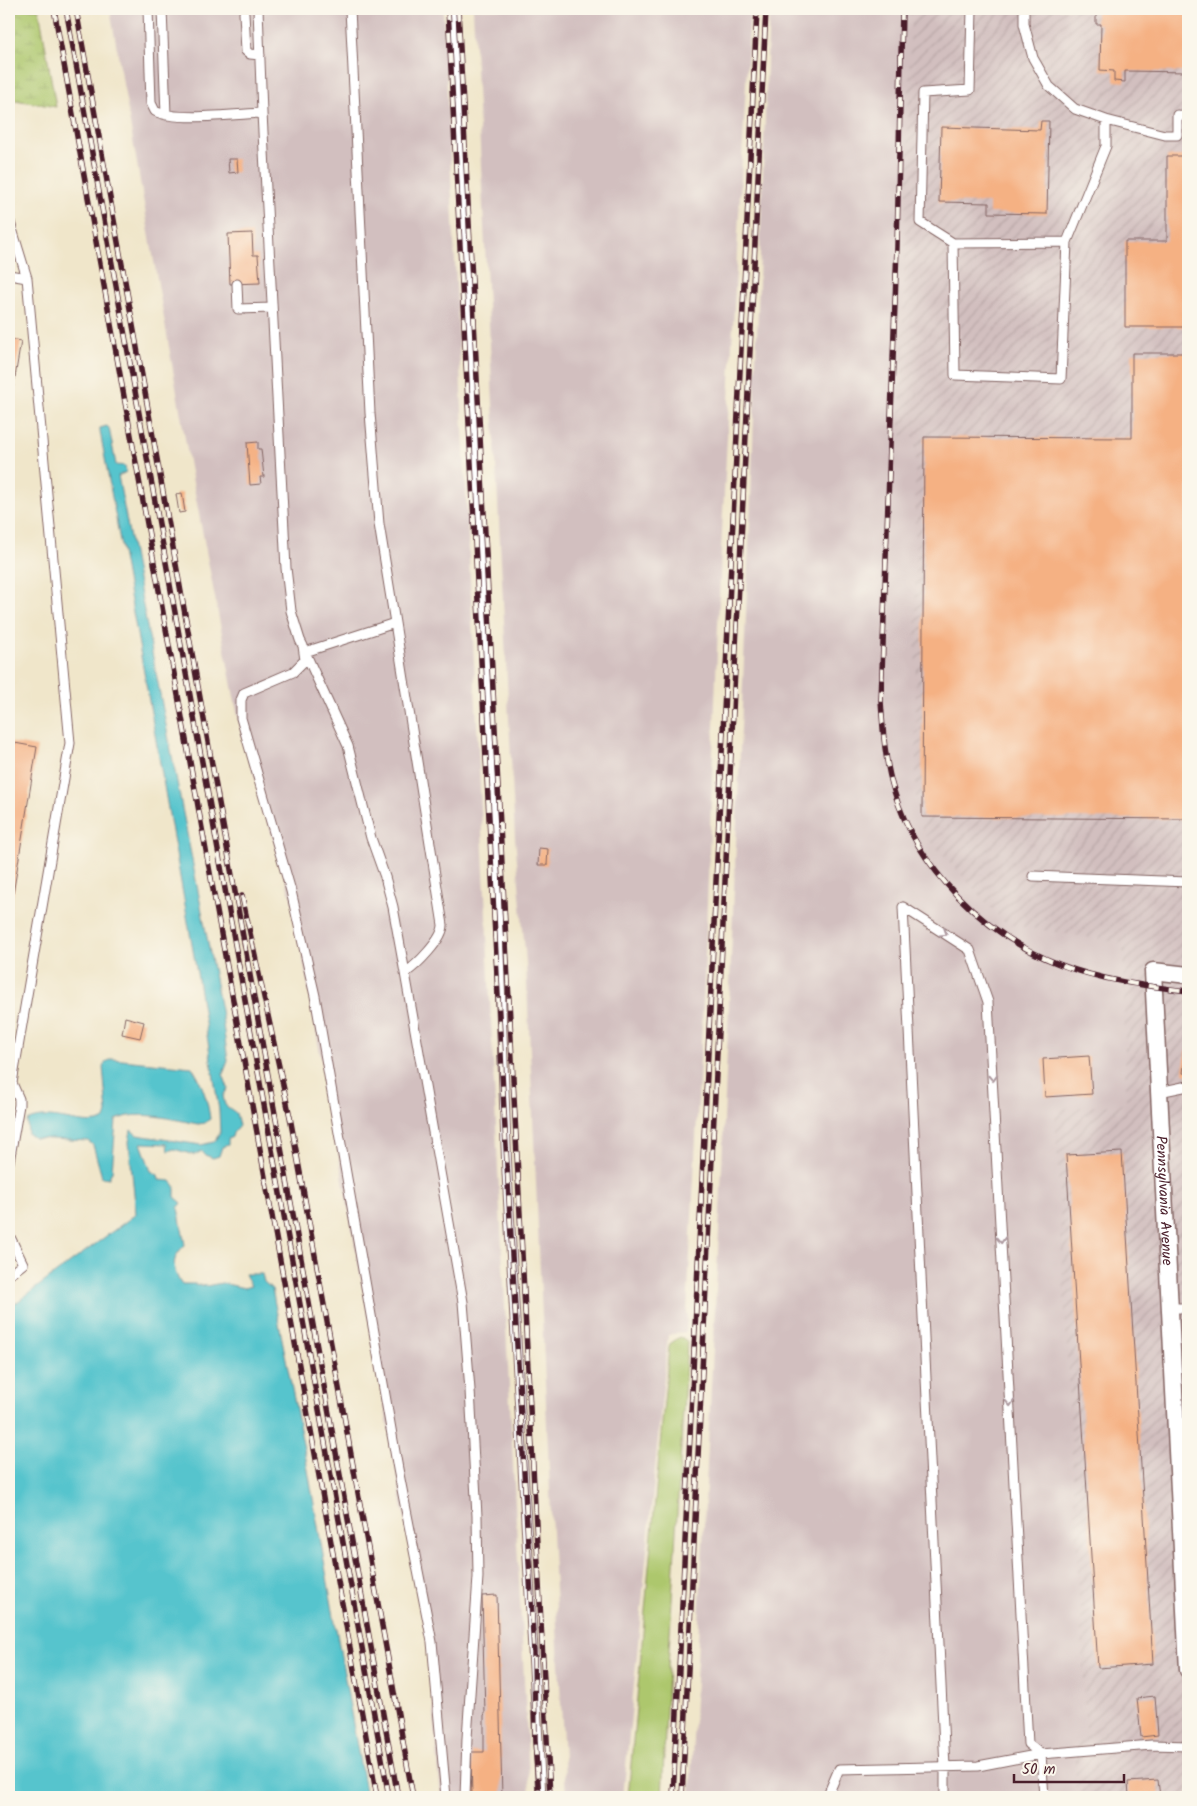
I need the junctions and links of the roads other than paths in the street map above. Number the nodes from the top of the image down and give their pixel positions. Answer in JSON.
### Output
{"nodes":[{"id":1,"x":148,"y":9,"type":"edge"},
{"id":2,"x":162,"y":9,"type":"edge"},
{"id":3,"x":258,"y":9,"type":"edge"},
{"id":4,"x":350,"y":9,"type":"edge"},
{"id":5,"x":452,"y":9,"type":"edge"},
{"id":6,"x":972,"y":9,"type":"edge"},
{"id":7,"x":1024,"y":9,"type":"edge"},
{"id":8,"x":244,"y":13,"type":"dead end"},
{"id":9,"x":260,"y":55,"type":"junction"},
{"id":10,"x":262,"y":113,"type":"junction"},
{"id":11,"x":166,"y":115,"type":"junction"},
{"id":12,"x":1188,"y":116,"type":"edge"},
{"id":13,"x":1106,"y":120,"type":"junction"},
{"id":14,"x":9,"y":219,"type":"edge"},
{"id":15,"x":1067,"y":242,"type":"junction"},
{"id":16,"x":953,"y":243,"type":"junction"},
{"id":17,"x":9,"y":275,"type":"edge"},
{"id":18,"x":27,"y":278,"type":"junction"},
{"id":19,"x":237,"y":284,"type":"dead end"},
{"id":20,"x":272,"y":308,"type":"junction"},
{"id":21,"x":395,"y":623,"type":"junction"},
{"id":22,"x":305,"y":652,"type":"junction"},
{"id":23,"x":1033,"y":876,"type":"dead end"},
{"id":24,"x":1188,"y":882,"type":"edge"},
{"id":25,"x":405,"y":973,"type":"junction"},
{"id":26,"x":1188,"y":975,"type":"edge"},
{"id":27,"x":10,"y":1083,"type":"edge"},
{"id":28,"x":1188,"y":1086,"type":"edge"},
{"id":29,"x":1159,"y":1092,"type":"junction"},
{"id":30,"x":9,"y":1162,"type":"edge"},
{"id":31,"x":9,"y":1235,"type":"edge"},
{"id":32,"x":9,"y":1275,"type":"edge"},
{"id":33,"x":1170,"y":1308,"type":"junction"},
{"id":34,"x":1188,"y":1308,"type":"edge"},
{"id":35,"x":1188,"y":1670,"type":"edge"},
{"id":36,"x":1188,"y":1746,"type":"edge"},
{"id":37,"x":1041,"y":1754,"type":"junction"},
{"id":38,"x":945,"y":1767,"type":"junction"},
{"id":39,"x":446,"y":1797,"type":"edge"},
{"id":40,"x":466,"y":1797,"type":"edge"},
{"id":41,"x":541,"y":1797,"type":"edge"},
{"id":42,"x":827,"y":1797,"type":"edge"},
{"id":43,"x":945,"y":1797,"type":"edge"},
{"id":44,"x":1044,"y":1797,"type":"edge"}],
"edges":[{"from":1,"to":11,"type":"lane"},
{"from":2,"to":11,"type":"lane"},
{"from":3,"to":9,"type":"lane"},
{"from":4,"to":21,"type":"lane"},
{"from":5,"to":41,"type":"lane"},
{"from":6,"to":16,"type":"lane"},
{"from":7,"to":13,"type":"lane"},
{"from":8,"to":9,"type":"lane"},
{"from":9,"to":10,"type":"lane"},
{"from":10,"to":11,"type":"lane"},
{"from":10,"to":20,"type":"lane"},
{"from":12,"to":13,"type":"lane"},
{"from":13,"to":15,"type":"lane"},
{"from":14,"to":18,"type":"lane"},
{"from":15,"to":16,"type":"lane"},
{"from":15,"to":16,"type":"lane"},
{"from":17,"to":18,"type":"lane"},
{"from":18,"to":27,"type":"lane"},
{"from":19,"to":20,"type":"lane"},
{"from":20,"to":22,"type":"lane"},
{"from":21,"to":22,"type":"lane"},
{"from":21,"to":25,"type":"lane"},
{"from":22,"to":25,"type":"lane"},
{"from":22,"to":39,"type":"lane"},
{"from":23,"to":24,"type":"lane"},
{"from":25,"to":40,"type":"lane"},
{"from":26,"to":29,"type":"street","name":"Pennsylvania Avenue"},
{"from":27,"to":30,"type":"lane"},
{"from":28,"to":29,"type":"lane"},
{"from":29,"to":33,"type":"street","name":"Pennsylvania Avenue"},
{"from":31,"to":32,"type":"lane"},
{"from":33,"to":34,"type":"lane"},
{"from":33,"to":35,"type":"street","name":"Pennsylvania Avenue"},
{"from":36,"to":37,"type":"lane"},
{"from":37,"to":38,"type":"lane"},
{"from":38,"to":37,"type":"lane","one_way":true},
{"from":37,"to":44,"type":"lane"},
{"from":38,"to":42,"type":"lane"},
{"from":38,"to":43,"type":"lane"}]}
